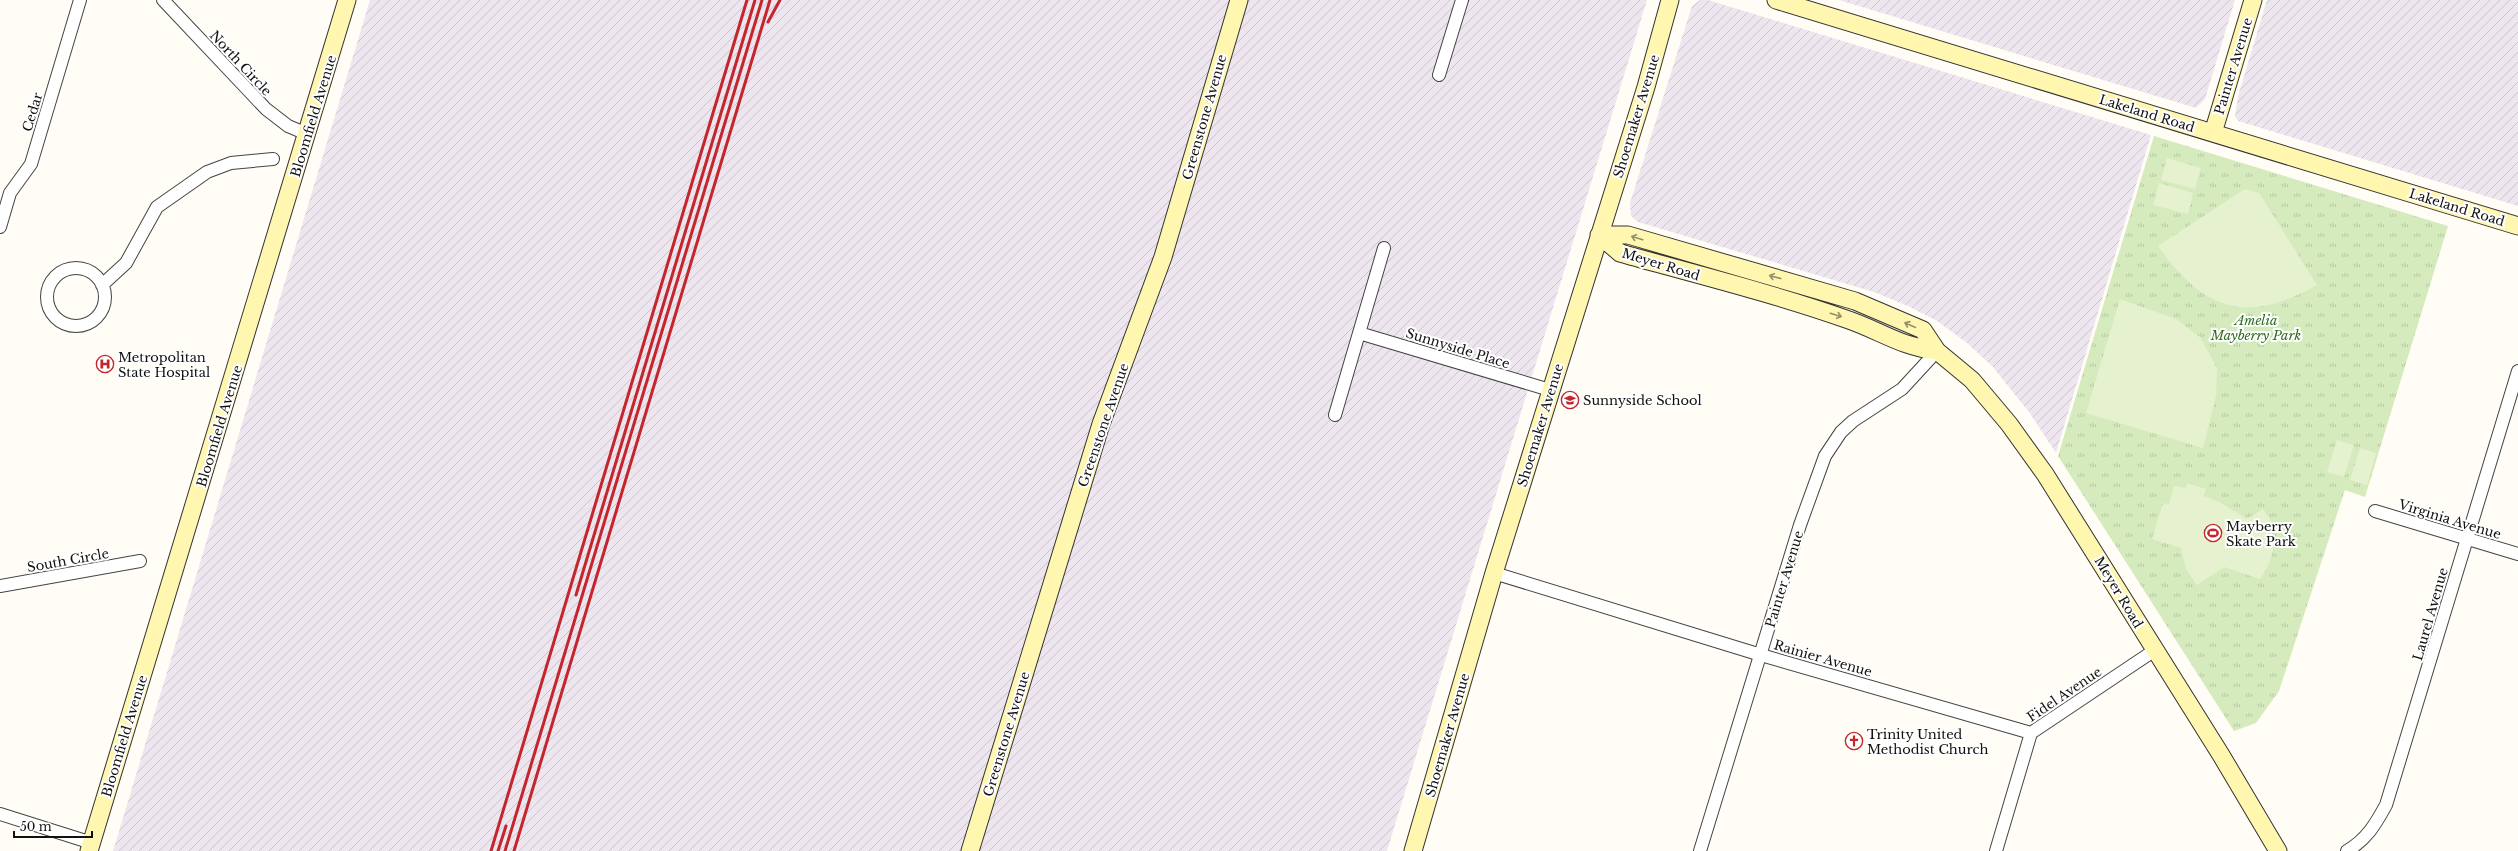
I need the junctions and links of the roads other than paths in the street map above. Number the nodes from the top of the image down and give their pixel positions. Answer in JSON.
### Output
{"nodes":[{"id":1,"x":80,"y":0,"type":"edge"},
{"id":2,"x":163,"y":0,"type":"edge"},
{"id":3,"x":347,"y":0,"type":"edge"},
{"id":4,"x":1239,"y":0,"type":"edge"},
{"id":5,"x":1462,"y":0,"type":"edge"},
{"id":6,"x":1670,"y":0,"type":"edge"},
{"id":7,"x":1776,"y":0,"type":"edge"},
{"id":8,"x":2253,"y":0,"type":"edge"},
{"id":9,"x":1439,"y":75,"type":"dead end"},
{"id":10,"x":2213,"y":133,"type":"junction"},
{"id":11,"x":307,"y":134,"type":"junction"},
{"id":12,"x":273,"y":159,"type":"dead end"},
{"id":13,"x":2518,"y":226,"type":"edge"},
{"id":14,"x":0,"y":227,"type":"edge"},
{"id":15,"x":1600,"y":235,"type":"junction"},
{"id":16,"x":1384,"y":248,"type":"dead end"},
{"id":17,"x":102,"y":285,"type":"junction"},
{"id":18,"x":1806,"y":285,"type":"junction"},
{"id":19,"x":1798,"y":304,"type":"junction"},
{"id":20,"x":1359,"y":333,"type":"junction"},
{"id":21,"x":1937,"y":351,"type":"junction"},
{"id":22,"x":2518,"y":371,"type":"edge"},
{"id":23,"x":1550,"y":390,"type":"junction"},
{"id":24,"x":1335,"y":415,"type":"dead end"},
{"id":25,"x":2375,"y":511,"type":"dead end"},
{"id":26,"x":2467,"y":539,"type":"junction"},
{"id":27,"x":2518,"y":554,"type":"edge"},
{"id":28,"x":140,"y":561,"type":"dead end"},
{"id":29,"x":1494,"y":572,"type":"junction"},
{"id":30,"x":0,"y":586,"type":"edge"},
{"id":31,"x":2155,"y":650,"type":"junction"},
{"id":32,"x":1761,"y":655,"type":"junction"},
{"id":33,"x":2030,"y":733,"type":"junction"},
{"id":34,"x":0,"y":814,"type":"edge"},
{"id":35,"x":91,"y":847,"type":"edge"},
{"id":36,"x":970,"y":851,"type":"edge"},
{"id":37,"x":1412,"y":851,"type":"edge"},
{"id":38,"x":1700,"y":851,"type":"edge"},
{"id":39,"x":1996,"y":851,"type":"edge"},
{"id":40,"x":2278,"y":851,"type":"edge"},
{"id":41,"x":2347,"y":851,"type":"edge"}],
"edges":[{"from":1,"to":14,"type":"street","name":"Cedar"},
{"from":2,"to":11,"type":"street","name":"North Circle"},
{"from":3,"to":11,"type":"main road","name":"Bloomfield Avenue"},
{"from":4,"to":36,"type":"main road","name":"Greenstone Avenue"},
{"from":5,"to":9,"type":"street"},
{"from":6,"to":15,"type":"main road","name":"Shoemaker Avenue"},
{"from":7,"to":10,"type":"main road","name":"Lakeland Road"},
{"from":8,"to":10,"type":"main road","name":"Painter Avenue"},
{"from":10,"to":13,"type":"main road","name":"Lakeland Road"},
{"from":11,"to":35,"type":"main road","name":"Bloomfield Avenue"},
{"from":12,"to":17,"type":"street"},
{"from":18,"to":15,"type":"main road","name":"Meyer Road","one_way":true},
{"from":15,"to":19,"type":"main road","name":"Meyer Road"},
{"from":15,"to":23,"type":"main road","name":"Shoemaker Avenue"},
{"from":16,"to":20,"type":"street"},
{"from":17,"to":17,"type":"street"},
{"from":18,"to":19,"type":"main road"},
{"from":21,"to":18,"type":"main road","name":"Meyer Road","one_way":true},
{"from":19,"to":21,"type":"main road","name":"Meyer Road","one_way":true},
{"from":20,"to":23,"type":"street","name":"Sunnyside Place"},
{"from":20,"to":24,"type":"street"},
{"from":21,"to":31,"type":"main road","name":"Meyer Road"},
{"from":21,"to":32,"type":"street","name":"Painter Avenue"},
{"from":22,"to":26,"type":"street","name":"Laurel Avenue"},
{"from":23,"to":29,"type":"main road","name":"Shoemaker Avenue"},
{"from":25,"to":26,"type":"street","name":"Virginia Avenue"},
{"from":26,"to":27,"type":"street","name":"Virginia Avenue"},
{"from":26,"to":41,"type":"street","name":"Laurel Avenue"},
{"from":28,"to":30,"type":"street","name":"South Circle"},
{"from":29,"to":32,"type":"street","name":"Rainier Avenue"},
{"from":29,"to":37,"type":"main road","name":"Shoemaker Avenue"},
{"from":31,"to":33,"type":"street","name":"Fidel Avenue"},
{"from":31,"to":40,"type":"main road","name":"Meyer Road"},
{"from":32,"to":33,"type":"street","name":"Rainier Avenue"},
{"from":32,"to":38,"type":"street","name":"Painter Avenue"},
{"from":33,"to":39,"type":"street","name":"Fidel Avenue"},
{"from":34,"to":35,"type":"street"}]}
